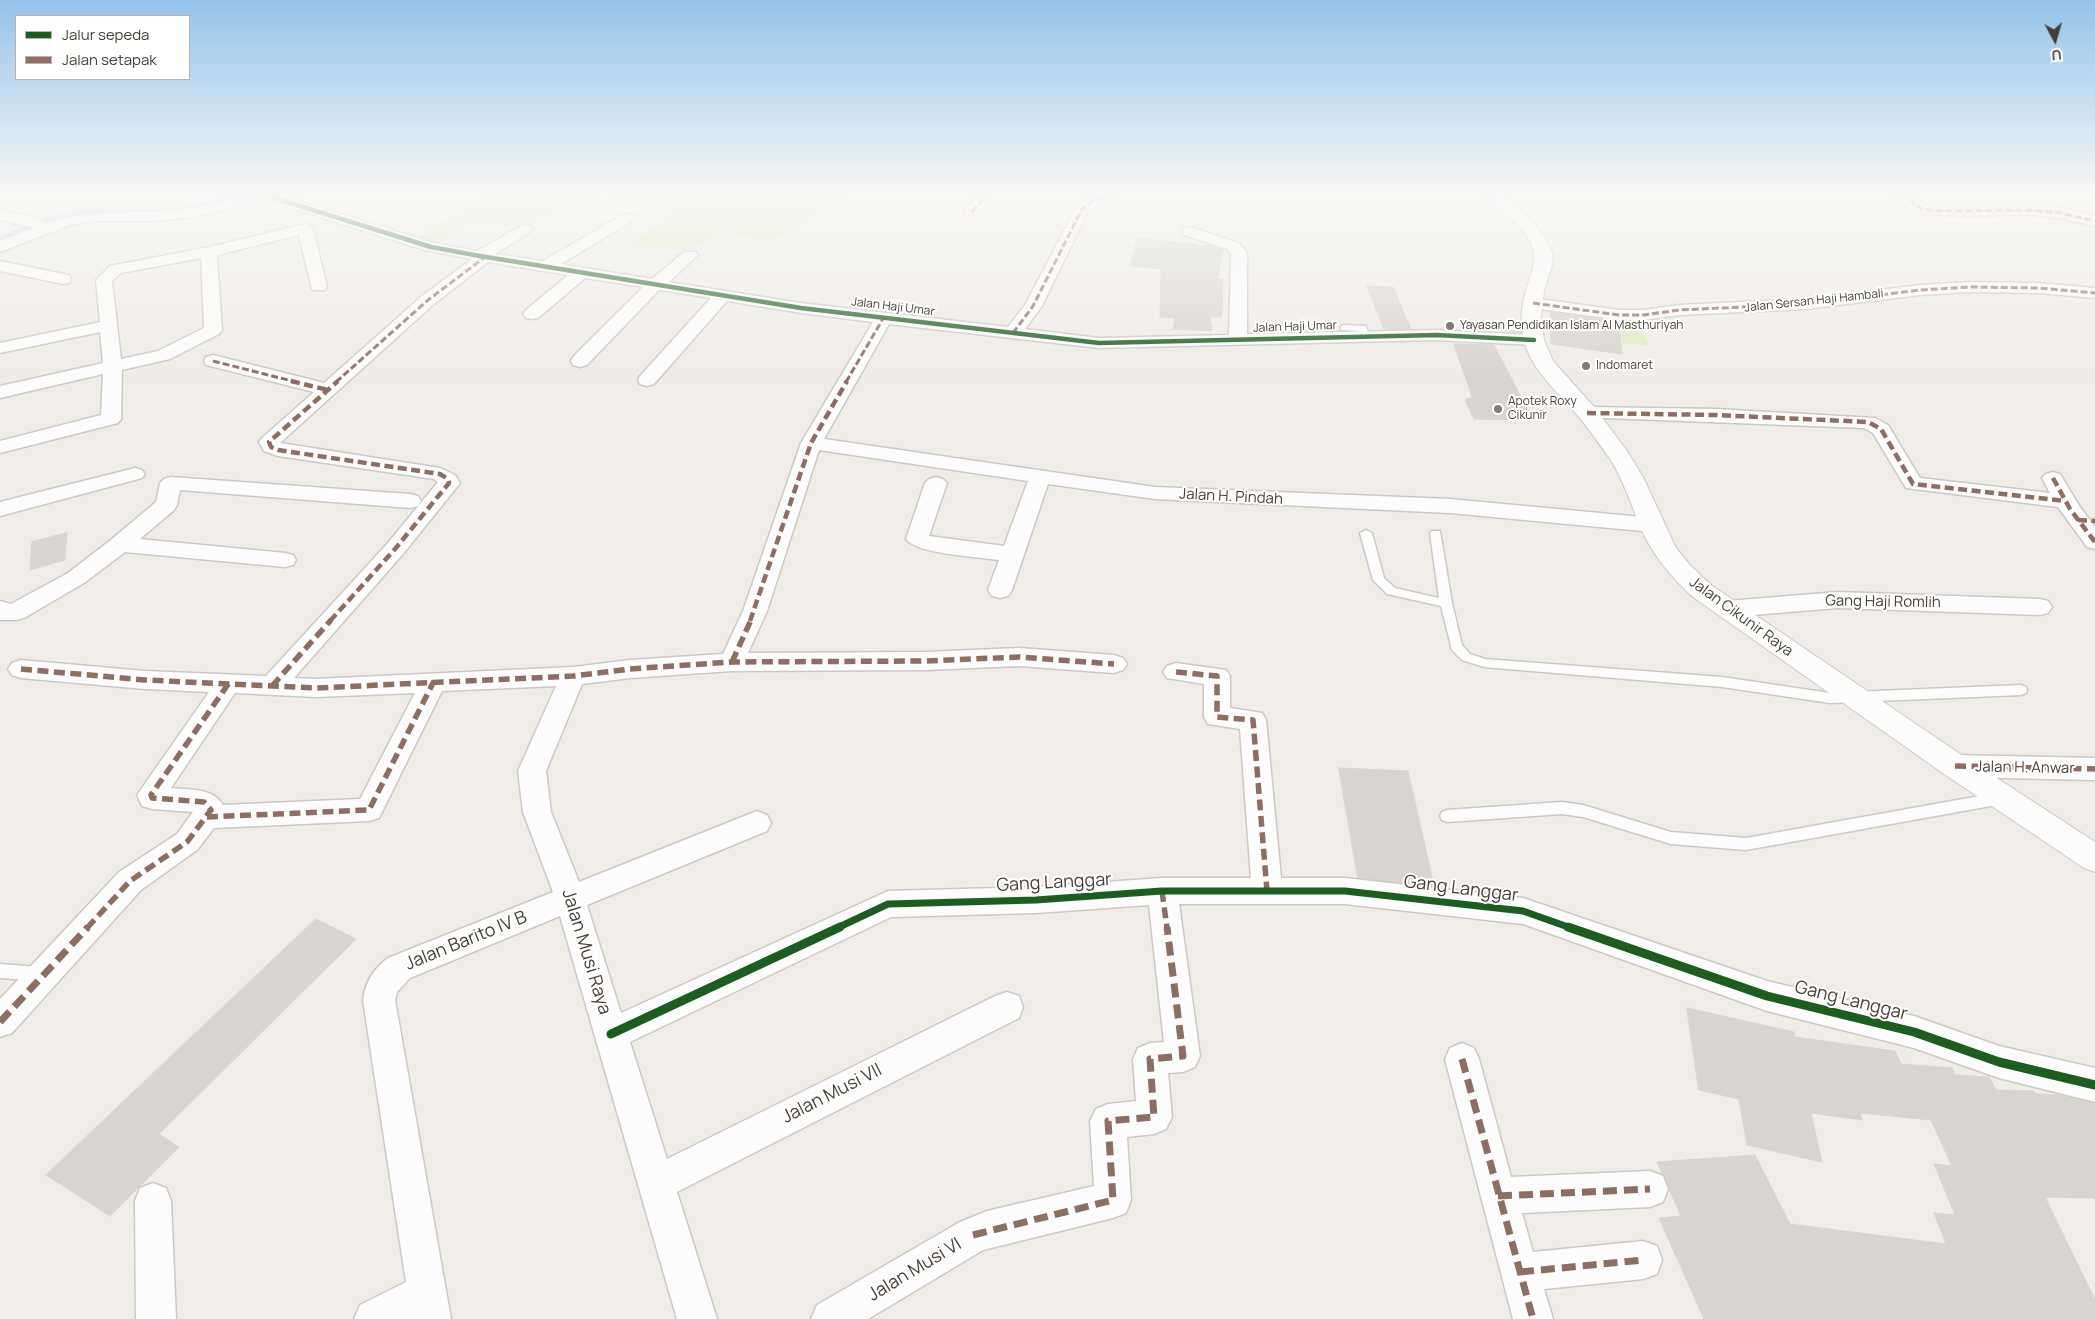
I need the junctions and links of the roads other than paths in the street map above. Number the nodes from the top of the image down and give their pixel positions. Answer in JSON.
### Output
{"nodes":[{"id":1,"x":190,"y":256,"type":"edge"},
{"id":2,"x":209,"y":256,"type":"edge"},
{"id":3,"x":311,"y":256,"type":"edge"},
{"id":4,"x":482,"y":256,"type":"joint"},
{"id":5,"x":564,"y":256,"type":"edge"},
{"id":6,"x":690,"y":256,"type":"dead end"},
{"id":7,"x":1058,"y":256,"type":"edge"},
{"id":8,"x":1239,"y":256,"type":"edge"},
{"id":9,"x":1544,"y":256,"type":"edge"},
{"id":10,"x":0,"y":266,"type":"edge"},
{"id":11,"x":547,"y":266,"type":"junction"},
{"id":12,"x":581,"y":273,"type":"junction"},
{"id":13,"x":64,"y":279,"type":"dead end"},
{"id":14,"x":319,"y":286,"type":"dead end"},
{"id":15,"x":654,"y":286,"type":"junction"},
{"id":16,"x":2095,"y":292,"type":"edge"},
{"id":17,"x":722,"y":296,"type":"junction"},
{"id":18,"x":1533,"y":303,"type":"junction"},
{"id":19,"x":532,"y":314,"type":"dead end"},
{"id":20,"x":884,"y":317,"type":"junction"},
{"id":21,"x":1467,"y":324,"type":"dead end"},
{"id":22,"x":108,"y":325,"type":"junction"},
{"id":23,"x":1344,"y":328,"type":"dead end"},
{"id":24,"x":1013,"y":333,"type":"junction"},
{"id":25,"x":1533,"y":334,"type":"junction"},
{"id":26,"x":1365,"y":336,"type":"junction"},
{"id":27,"x":1238,"y":340,"type":"junction"},
{"id":28,"x":0,"y":348,"type":"edge"},
{"id":29,"x":213,"y":361,"type":"dead end"},
{"id":30,"x":580,"y":361,"type":"dead end"},
{"id":31,"x":113,"y":367,"type":"junction"},
{"id":32,"x":647,"y":380,"type":"dead end"},
{"id":33,"x":328,"y":390,"type":"junction"},
{"id":34,"x":0,"y":392,"type":"edge"},
{"id":35,"x":1587,"y":413,"type":"junction"},
{"id":36,"x":811,"y":443,"type":"junction"},
{"id":37,"x":0,"y":447,"type":"edge"},
{"id":38,"x":135,"y":474,"type":"dead end"},
{"id":39,"x":1040,"y":477,"type":"junction"},
{"id":40,"x":2053,"y":478,"type":"dead end"},
{"id":41,"x":936,"y":483,"type":"dead end"},
{"id":42,"x":410,"y":501,"type":"dead end"},
{"id":43,"x":2065,"y":501,"type":"junction"},
{"id":44,"x":0,"y":508,"type":"edge"},
{"id":45,"x":2086,"y":521,"type":"edge"},
{"id":46,"x":1653,"y":525,"type":"junction"},
{"id":47,"x":1366,"y":533,"type":"dead end"},
{"id":48,"x":1436,"y":533,"type":"dead end"},
{"id":49,"x":2095,"y":542,"type":"edge"},
{"id":50,"x":120,"y":544,"type":"junction"},
{"id":51,"x":1013,"y":554,"type":"junction"},
{"id":52,"x":285,"y":560,"type":"dead end"},
{"id":53,"x":1000,"y":590,"type":"dead end"},
{"id":54,"x":1446,"y":603,"type":"junction"},
{"id":55,"x":2040,"y":607,"type":"dead end"},
{"id":56,"x":1728,"y":609,"type":"junction"},
{"id":57,"x":0,"y":610,"type":"edge"},
{"id":58,"x":732,"y":662,"type":"junction"},
{"id":59,"x":1114,"y":664,"type":"dead end"},
{"id":60,"x":21,"y":669,"type":"dead end"},
{"id":61,"x":1176,"y":672,"type":"dead end"},
{"id":62,"x":573,"y":676,"type":"junction"},
{"id":63,"x":434,"y":681,"type":"junction"},
{"id":64,"x":229,"y":683,"type":"junction"},
{"id":65,"x":272,"y":686,"type":"junction"},
{"id":66,"x":2021,"y":690,"type":"dead end"},
{"id":67,"x":1854,"y":698,"type":"junction"},
{"id":68,"x":1955,"y":766,"type":"junction"},
{"id":69,"x":2095,"y":769,"type":"edge"},
{"id":70,"x":2002,"y":798,"type":"junction"},
{"id":71,"x":207,"y":816,"type":"junction"},
{"id":72,"x":1447,"y":816,"type":"dead end"},
{"id":73,"x":757,"y":823,"type":"dead end"},
{"id":74,"x":2095,"y":859,"type":"edge"},
{"id":75,"x":1162,"y":891,"type":"junction"},
{"id":76,"x":1267,"y":891,"type":"junction"},
{"id":77,"x":570,"y":898,"type":"junction"},
{"id":78,"x":0,"y":971,"type":"edge"},
{"id":79,"x":43,"y":975,"type":"junction"},
{"id":80,"x":1007,"y":1007,"type":"dead end"},
{"id":81,"x":0,"y":1022,"type":"edge"},
{"id":82,"x":611,"y":1034,"type":"junction"},
{"id":83,"x":1462,"y":1059,"type":"dead end"},
{"id":84,"x":2095,"y":1085,"type":"edge"},
{"id":85,"x":657,"y":1183,"type":"junction"},
{"id":86,"x":1650,"y":1189,"type":"dead end"},
{"id":87,"x":1498,"y":1196,"type":"junction"},
{"id":88,"x":153,"y":1201,"type":"dead end"},
{"id":89,"x":1643,"y":1260,"type":"dead end"},
{"id":90,"x":1520,"y":1272,"type":"junction"},
{"id":91,"x":429,"y":1306,"type":"edge"},
{"id":92,"x":156,"y":1319,"type":"edge"},
{"id":93,"x":374,"y":1319,"type":"edge"},
{"id":94,"x":697,"y":1319,"type":"edge"},
{"id":95,"x":831,"y":1319,"type":"edge"},
{"id":96,"x":1533,"y":1319,"type":"edge"}],
"edges":[{"from":1,"to":22,"type":"street"},
{"from":2,"to":31,"type":"street"},
{"from":3,"to":14,"type":"street"},
{"from":4,"to":11,"type":"street","name":"Jalan Haji Umar"},
{"from":4,"to":33,"type":"street"},
{"from":5,"to":11,"type":"street"},
{"from":6,"to":15,"type":"street"},
{"from":7,"to":24,"type":"street"},
{"from":8,"to":27,"type":"street"},
{"from":9,"to":18,"type":"street","name":"Jalan Cikunir Raya"},
{"from":10,"to":13,"type":"street"},
{"from":11,"to":12,"type":"street","name":"Jalan Haji Umar"},
{"from":12,"to":15,"type":"street","name":"Jalan Haji Umar"},
{"from":12,"to":19,"type":"street"},
{"from":15,"to":17,"type":"street","name":"Jalan Haji Umar"},
{"from":15,"to":30,"type":"street"},
{"from":16,"to":18,"type":"street","name":"Jalan Sersan Haji Hambali"},
{"from":17,"to":20,"type":"street","name":"Jalan Haji Umar"},
{"from":17,"to":32,"type":"street"},
{"from":18,"to":25,"type":"street","name":"Jalan Cikunir Raya"},
{"from":20,"to":24,"type":"street","name":"Jalan Haji Umar"},
{"from":20,"to":36,"type":"street"},
{"from":21,"to":25,"type":"lane"},
{"from":22,"to":28,"type":"street"},
{"from":22,"to":31,"type":"street"},
{"from":23,"to":26,"type":"lane"},
{"from":24,"to":27,"type":"street","name":"Jalan Haji Umar"},
{"from":25,"to":26,"type":"street","name":"Jalan Haji Umar"},
{"from":25,"to":35,"type":"street","name":"Jalan Cikunir Raya"},
{"from":26,"to":27,"type":"street","name":"Jalan Haji Umar"},
{"from":29,"to":33,"type":"street"},
{"from":31,"to":34,"type":"street"},
{"from":31,"to":37,"type":"street"},
{"from":33,"to":65,"type":"street"},
{"from":35,"to":43,"type":"street"},
{"from":35,"to":46,"type":"street","name":"Jalan Cikunir Raya"},
{"from":36,"to":39,"type":"street","name":"Jalan H. Pindah"},
{"from":36,"to":58,"type":"street"},
{"from":38,"to":44,"type":"street"},
{"from":39,"to":46,"type":"street","name":"Jalan H. Pindah"},
{"from":39,"to":51,"type":"street"},
{"from":40,"to":43,"type":"street"},
{"from":41,"to":51,"type":"street"},
{"from":42,"to":50,"type":"street"},
{"from":43,"to":45,"type":"street"},
{"from":45,"to":49,"type":"street"},
{"from":46,"to":56,"type":"street","name":"Jalan Cikunir Raya"},
{"from":47,"to":54,"type":"lane"},
{"from":48,"to":54,"type":"lane"},
{"from":50,"to":52,"type":"street"},
{"from":50,"to":57,"type":"street"},
{"from":51,"to":53,"type":"street"},
{"from":54,"to":67,"type":"lane"},
{"from":55,"to":56,"type":"street","name":"Gang Haji Romlih"},
{"from":56,"to":67,"type":"street","name":"Jalan Cikunir Raya"},
{"from":58,"to":59,"type":"street"},
{"from":58,"to":62,"type":"street"},
{"from":60,"to":64,"type":"street"},
{"from":61,"to":76,"type":"street"},
{"from":62,"to":63,"type":"street"},
{"from":62,"to":77,"type":"street","name":"Jalan Musi Raya"},
{"from":63,"to":65,"type":"street"},
{"from":63,"to":71,"type":"street"},
{"from":64,"to":65,"type":"street"},
{"from":64,"to":71,"type":"street"},
{"from":66,"to":67,"type":"lane"},
{"from":67,"to":68,"type":"street","name":"Jalan Cikunir Raya"},
{"from":68,"to":69,"type":"street","name":"Jalan H. Anwar"},
{"from":68,"to":70,"type":"street","name":"Jalan Cikunir Raya"},
{"from":70,"to":72,"type":"lane"},
{"from":70,"to":74,"type":"street","name":"Jalan Cikunir Raya"},
{"from":71,"to":79,"type":"street"},
{"from":73,"to":77,"type":"street","name":"Jalan Barito IV B"},
{"from":75,"to":76,"type":"street","name":"Gang Langgar"},
{"from":75,"to":82,"type":"street","name":"Gang Langgar"},
{"from":75,"to":95,"type":"street","name":"Jalan Musi VI"},
{"from":76,"to":84,"type":"street","name":"Gang Langgar"},
{"from":77,"to":82,"type":"street","name":"Jalan Musi Raya"},
{"from":77,"to":91,"type":"street","name":"Jalan Barito IV B"},
{"from":78,"to":79,"type":"lane"},
{"from":79,"to":81,"type":"street"},
{"from":80,"to":85,"type":"street","name":"Jalan Musi VII"},
{"from":82,"to":85,"type":"street","name":"Jalan Musi Raya"},
{"from":83,"to":87,"type":"street"},
{"from":85,"to":94,"type":"street","name":"Jalan Musi Raya"},
{"from":86,"to":87,"type":"street"},
{"from":87,"to":90,"type":"street"},
{"from":88,"to":92,"type":"street"},
{"from":89,"to":90,"type":"street"},
{"from":90,"to":96,"type":"street"},
{"from":91,"to":93,"type":"street"}]}
